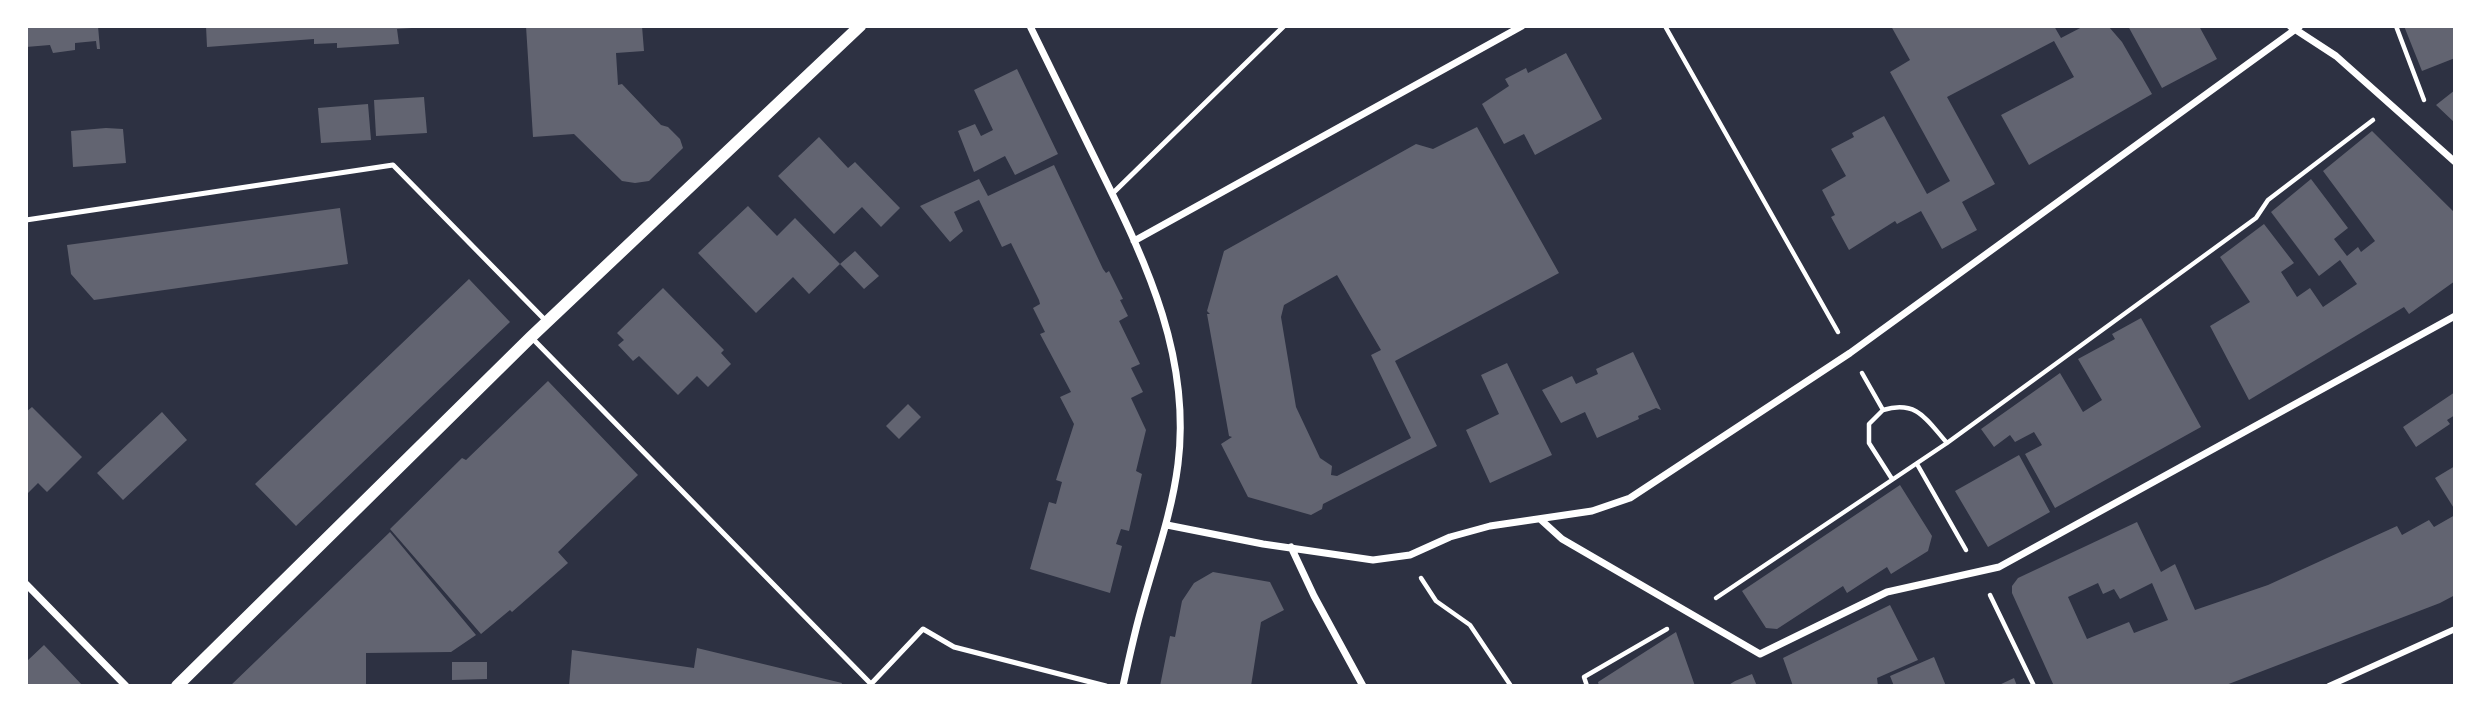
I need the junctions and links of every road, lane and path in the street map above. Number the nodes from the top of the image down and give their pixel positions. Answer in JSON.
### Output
{"nodes":[{"id":1,"x":860,"y":26,"type":"edge"},
{"id":2,"x":1030,"y":26,"type":"edge"},
{"id":3,"x":1284,"y":26,"type":"edge"},
{"id":4,"x":1522,"y":26,"type":"edge"},
{"id":5,"x":1665,"y":26,"type":"edge"},
{"id":6,"x":2396,"y":26,"type":"edge"},
{"id":7,"x":2296,"y":27,"type":"edge"},
{"id":8,"x":2390,"y":107,"type":"junction"},
{"id":9,"x":2443,"y":149,"type":"junction"},
{"id":10,"x":2455,"y":162,"type":"edge"},
{"id":11,"x":1112,"y":194,"type":"junction"},
{"id":12,"x":26,"y":220,"type":"edge"},
{"id":13,"x":1134,"y":241,"type":"junction"},
{"id":14,"x":2455,"y":316,"type":"edge"},
{"id":15,"x":547,"y":322,"type":"junction"},
{"id":16,"x":531,"y":337,"type":"junction"},
{"id":17,"x":1850,"y":353,"type":"junction"},
{"id":18,"x":1883,"y":410,"type":"junction"},
{"id":19,"x":1947,"y":443,"type":"junction"},
{"id":20,"x":1892,"y":479,"type":"junction"},
{"id":21,"x":1540,"y":519,"type":"junction"},
{"id":22,"x":1167,"y":525,"type":"junction"},
{"id":23,"x":1292,"y":547,"type":"junction"},
{"id":24,"x":1410,"y":555,"type":"junction"},
{"id":25,"x":26,"y":584,"type":"edge"},
{"id":26,"x":1690,"y":615,"type":"junction"},
{"id":27,"x":2455,"y":629,"type":"edge"},
{"id":28,"x":126,"y":686,"type":"edge"},
{"id":29,"x":177,"y":686,"type":"edge"},
{"id":30,"x":1107,"y":686,"type":"edge"},
{"id":31,"x":1123,"y":686,"type":"edge"},
{"id":32,"x":1363,"y":686,"type":"edge"},
{"id":33,"x":1511,"y":686,"type":"edge"},
{"id":34,"x":1587,"y":686,"type":"edge"},
{"id":35,"x":2329,"y":686,"type":"edge"}],
"edges":[{"from":1,"to":15,"type":"street"},
{"from":2,"to":11,"type":"street"},
{"from":3,"to":11,"type":"lane"},
{"from":4,"to":13,"type":"street"},
{"from":5,"to":17,"type":"path"},
{"from":6,"to":9,"type":"path"},
{"from":7,"to":8,"type":"street"},
{"from":7,"to":17,"type":"street"},
{"from":8,"to":9,"type":"street"},
{"from":8,"to":19,"type":"path"},
{"from":9,"to":10,"type":"street"},
{"from":11,"to":13,"type":"street"},
{"from":12,"to":15,"type":"lane"},
{"from":13,"to":22,"type":"street"},
{"from":14,"to":26,"type":"street"},
{"from":15,"to":16,"type":"street"},
{"from":16,"to":29,"type":"street"},
{"from":16,"to":30,"type":"lane"},
{"from":17,"to":18,"type":"path"},
{"from":17,"to":21,"type":"street"},
{"from":18,"to":19,"type":"path"},
{"from":18,"to":20,"type":"path"},
{"from":19,"to":20,"type":"path"},
{"from":20,"to":26,"type":"path"},
{"from":21,"to":24,"type":"street"},
{"from":21,"to":26,"type":"street"},
{"from":22,"to":23,"type":"street"},
{"from":22,"to":31,"type":"street"},
{"from":23,"to":24,"type":"street"},
{"from":23,"to":32,"type":"street"},
{"from":24,"to":33,"type":"path"},
{"from":25,"to":28,"type":"street"},
{"from":26,"to":34,"type":"path"},
{"from":27,"to":35,"type":"street"}]}
